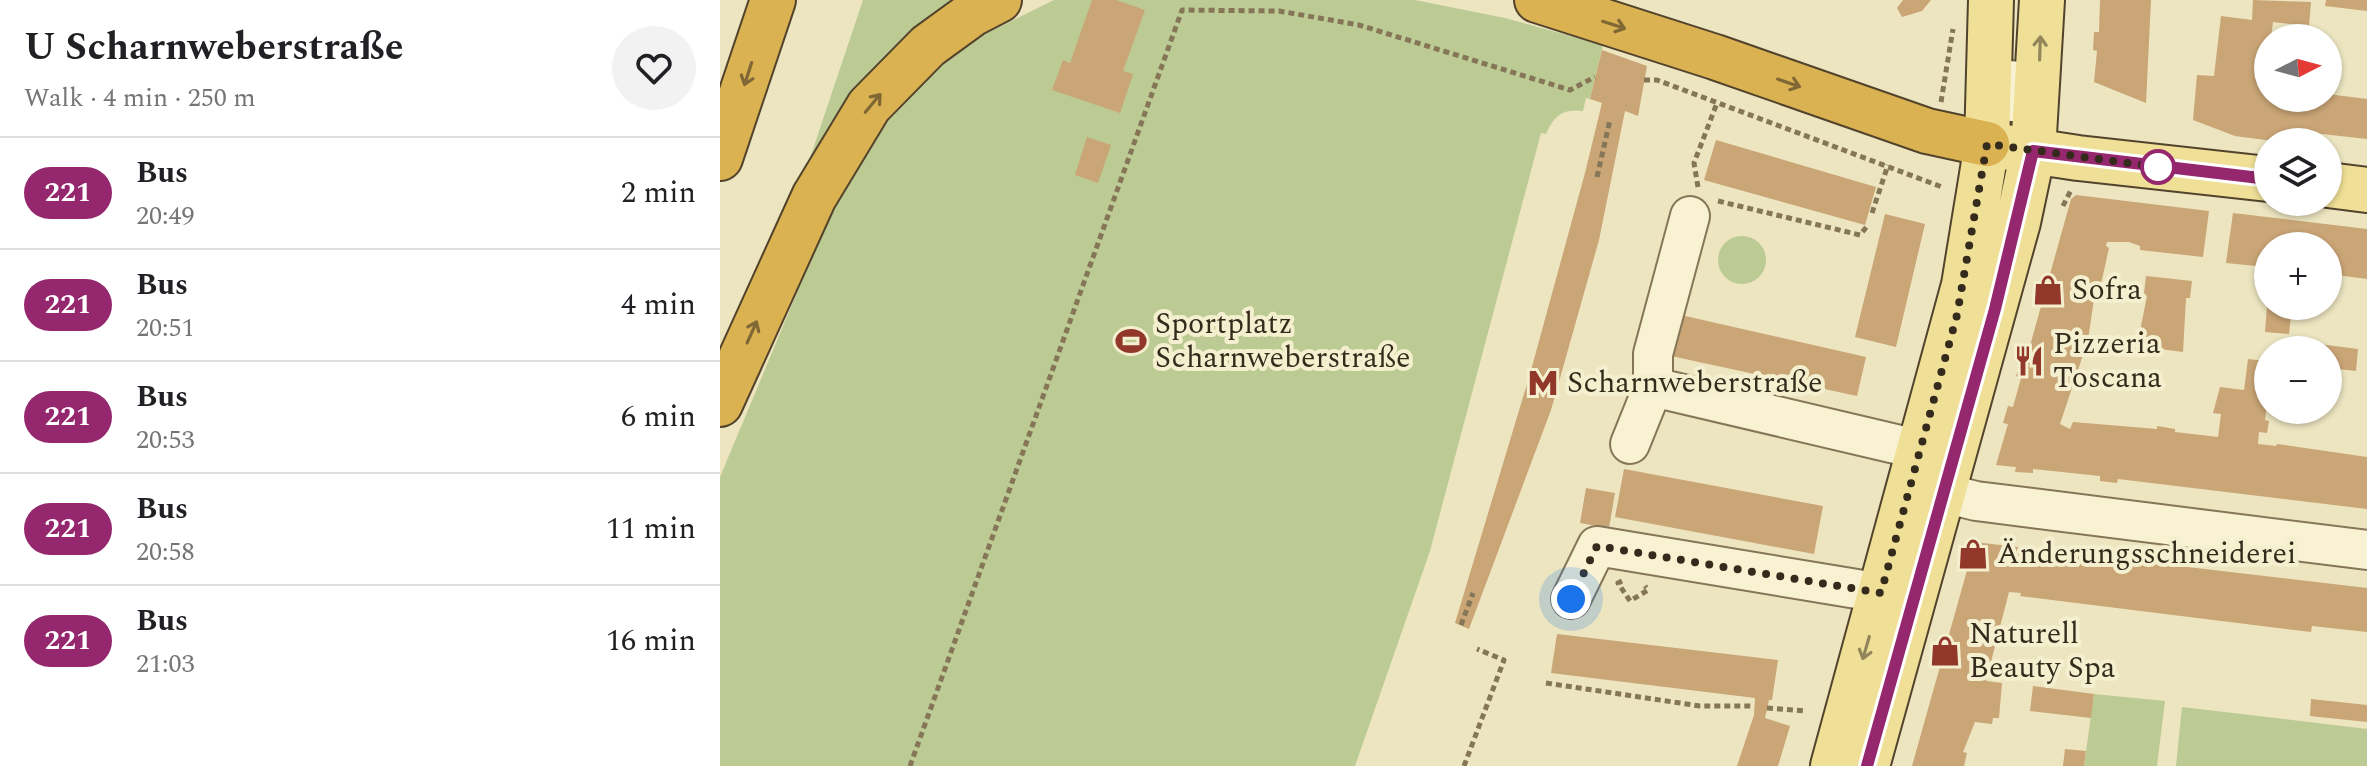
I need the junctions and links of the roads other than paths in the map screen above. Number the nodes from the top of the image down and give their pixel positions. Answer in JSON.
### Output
{"nodes":[{"id":1,"x":773,"y":0,"type":"edge"},
{"id":2,"x":999,"y":0,"type":"edge"},
{"id":3,"x":1536,"y":0,"type":"edge"},
{"id":4,"x":1991,"y":0,"type":"edge"},
{"id":5,"x":2042,"y":0,"type":"edge"},
{"id":6,"x":1987,"y":144,"type":"junction"},
{"id":7,"x":2033,"y":151,"type":"junction"},
{"id":8,"x":720,"y":158,"type":"edge"},
{"id":9,"x":2254,"y":177,"type":"edge"},
{"id":10,"x":2342,"y":187,"type":"edge"},
{"id":11,"x":2367,"y":190,"type":"edge"},
{"id":12,"x":1702,"y":203,"type":"road end"},
{"id":13,"x":1653,"y":387,"type":"junction"},
{"id":14,"x":720,"y":404,"type":"edge"},
{"id":15,"x":1630,"y":444,"type":"dead end"},
{"id":16,"x":1921,"y":450,"type":"junction"},
{"id":17,"x":1944,"y":493,"type":"junction"},
{"id":18,"x":2367,"y":550,"type":"edge"},
{"id":19,"x":1881,"y":593,"type":"junction"},
{"id":20,"x":1571,"y":599,"type":"dead end"},
{"id":21,"x":1833,"y":766,"type":"edge"},
{"id":22,"x":1867,"y":766,"type":"edge"}],
"edges":[{"from":1,"to":8,"type":"highway","one_way":true},
{"from":14,"to":2,"type":"highway","one_way":true},
{"from":3,"to":6,"type":"highway","one_way":true},
{"from":4,"to":6,"type":"main road"},
{"from":7,"to":5,"type":"main road","one_way":true},
{"from":6,"to":7,"type":"main road"},
{"from":6,"to":16,"type":"main road"},
{"from":7,"to":9,"type":"main road"},
{"from":7,"to":17,"type":"main road"},
{"from":10,"to":11,"type":"main road"},
{"from":12,"to":13,"type":"street"},
{"from":13,"to":15,"type":"street"},
{"from":13,"to":16,"type":"street"},
{"from":16,"to":19,"type":"main road"},
{"from":17,"to":18,"type":"street"},
{"from":17,"to":22,"type":"main road"},
{"from":19,"to":20,"type":"street"},
{"from":19,"to":21,"type":"main road","one_way":true}]}
